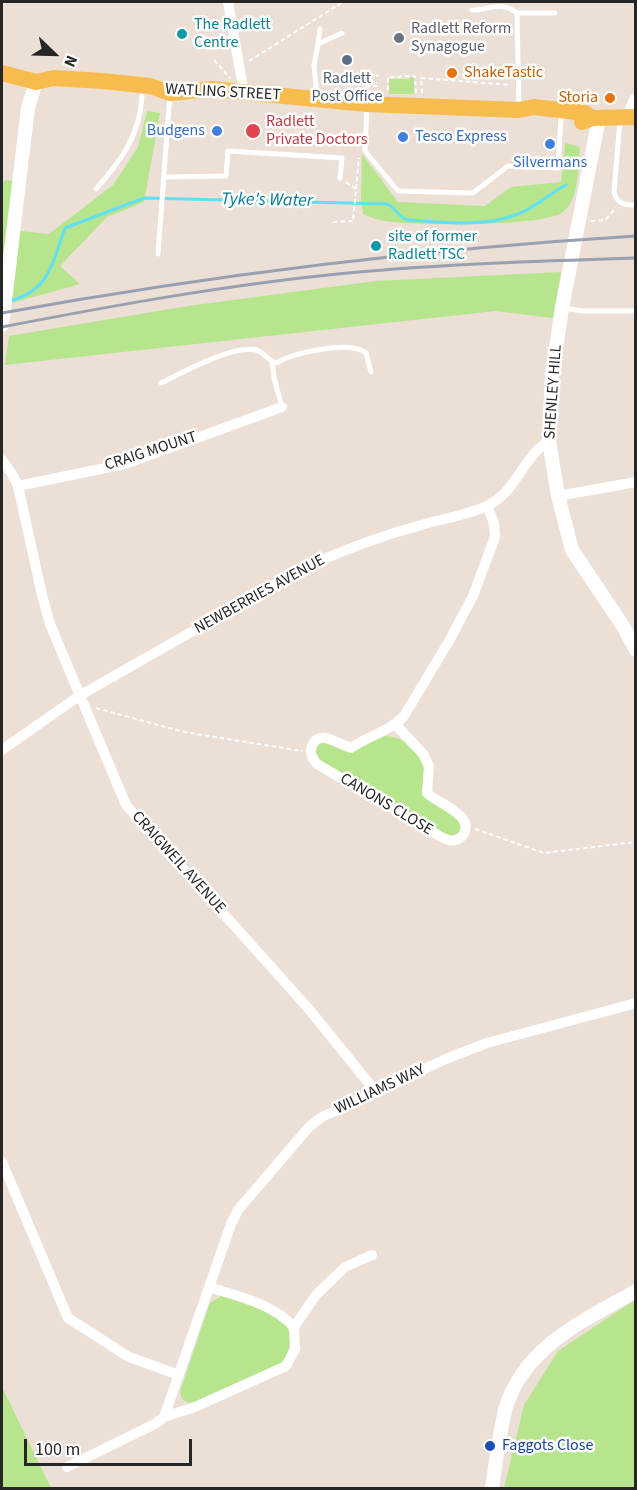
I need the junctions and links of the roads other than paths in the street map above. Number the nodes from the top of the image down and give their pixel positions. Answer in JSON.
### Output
{"nodes":[{"id":1,"x":228,"y":2,"type":"edge"},
{"id":2,"x":472,"y":10,"type":"dead end"},
{"id":3,"x":517,"y":13,"type":"junction"},
{"id":4,"x":555,"y":13,"type":"dead end"},
{"id":5,"x":320,"y":29,"type":"dead end"},
{"id":6,"x":342,"y":33,"type":"dead end"},
{"id":7,"x":318,"y":44,"type":"junction"},
{"id":8,"x":2,"y":73,"type":"edge"},
{"id":9,"x":36,"y":82,"type":"junction"},
{"id":10,"x":170,"y":93,"type":"junction"},
{"id":11,"x":244,"y":93,"type":"junction"},
{"id":12,"x":142,"y":96,"type":"dead end"},
{"id":13,"x":317,"y":99,"type":"junction"},
{"id":14,"x":366,"y":105,"type":"junction"},
{"id":15,"x":519,"y":110,"type":"junction"},
{"id":16,"x":630,"y":113,"type":"edge"},
{"id":17,"x":561,"y":118,"type":"junction"},
{"id":18,"x":596,"y":118,"type":"junction"},
{"id":19,"x":164,"y":177,"type":"junction"},
{"id":20,"x":340,"y":178,"type":"road end"},
{"id":21,"x":96,"y":189,"type":"dead end"},
{"id":22,"x":636,"y":205,"type":"edge"},
{"id":23,"x":158,"y":254,"type":"dead end"},
{"id":24,"x":562,"y":308,"type":"junction"},
{"id":25,"x":636,"y":311,"type":"edge"},
{"id":26,"x":2,"y":325,"type":"edge"},
{"id":27,"x":272,"y":362,"type":"junction"},
{"id":28,"x":371,"y":372,"type":"dead end"},
{"id":29,"x":161,"y":383,"type":"dead end"},
{"id":30,"x":282,"y":407,"type":"joint"},
{"id":31,"x":549,"y":441,"type":"junction"},
{"id":32,"x":2,"y":459,"type":"edge"},
{"id":33,"x":636,"y":483,"type":"edge"},
{"id":34,"x":18,"y":486,"type":"junction"},
{"id":35,"x":558,"y":496,"type":"junction"},
{"id":36,"x":487,"y":506,"type":"junction"},
{"id":37,"x":636,"y":650,"type":"edge"},
{"id":38,"x":79,"y":696,"type":"junction"},
{"id":39,"x":396,"y":725,"type":"junction"},
{"id":40,"x":2,"y":750,"type":"edge"},
{"id":41,"x":636,"y":1003,"type":"edge"},
{"id":42,"x":376,"y":1092,"type":"junction"},
{"id":43,"x":2,"y":1162,"type":"edge"},
{"id":44,"x":372,"y":1255,"type":"dead end"},
{"id":45,"x":209,"y":1287,"type":"junction"},
{"id":46,"x":636,"y":1291,"type":"edge"},
{"id":47,"x":294,"y":1326,"type":"junction"},
{"id":48,"x":179,"y":1375,"type":"junction"},
{"id":49,"x":164,"y":1417,"type":"junction"},
{"id":50,"x":67,"y":1467,"type":"dead end"},
{"id":51,"x":492,"y":1488,"type":"edge"}],
"edges":[{"from":1,"to":11,"type":"street"},
{"from":2,"to":3,"type":"lane"},
{"from":3,"to":4,"type":"lane"},
{"from":3,"to":15,"type":"lane"},
{"from":5,"to":7,"type":"lane"},
{"from":6,"to":7,"type":"lane"},
{"from":7,"to":13,"type":"lane"},
{"from":8,"to":9,"type":"main road","name":"WATLING STREET"},
{"from":9,"to":10,"type":"main road","name":"WATLING STREET"},
{"from":9,"to":26,"type":"street"},
{"from":10,"to":11,"type":"main road","name":"WATLING STREET"},
{"from":10,"to":19,"type":"lane"},
{"from":11,"to":13,"type":"main road","name":"WATLING STREET"},
{"from":12,"to":21,"type":"lane"},
{"from":13,"to":14,"type":"main road","name":"WATLING STREET"},
{"from":14,"to":15,"type":"main road","name":"WATLING STREET"},
{"from":14,"to":17,"type":"lane"},
{"from":15,"to":17,"type":"main road","name":"WATLING STREET"},
{"from":15,"to":18,"type":"main road","name":"WATLING STREET"},
{"from":16,"to":18,"type":"main road","name":"WATLING STREET"},
{"from":16,"to":22,"type":"lane"},
{"from":17,"to":18,"type":"main road","name":"WATLING STREET"},
{"from":18,"to":24,"type":"street","name":"SHENLEY HILL"},
{"from":19,"to":20,"type":"lane"},
{"from":19,"to":23,"type":"lane"},
{"from":24,"to":25,"type":"lane"},
{"from":24,"to":31,"type":"street","name":"SHENLEY HILL"},
{"from":27,"to":28,"type":"lane"},
{"from":27,"to":29,"type":"lane"},
{"from":27,"to":30,"type":"lane"},
{"from":30,"to":34,"type":"street","name":"CRAIG MOUNT"},
{"from":31,"to":35,"type":"street","name":"SHENLEY HILL"},
{"from":31,"to":36,"type":"street","name":"NEWBERRIES AVENUE"},
{"from":32,"to":34,"type":"street","name":"CRAIGWEIL AVENUE"},
{"from":33,"to":35,"type":"street"},
{"from":34,"to":38,"type":"street","name":"CRAIGWEIL AVENUE"},
{"from":35,"to":37,"type":"street","name":"SHENLEY HILL"},
{"from":36,"to":38,"type":"street","name":"NEWBERRIES AVENUE"},
{"from":36,"to":39,"type":"street"},
{"from":38,"to":40,"type":"street","name":"NEWBERRIES AVENUE"},
{"from":38,"to":42,"type":"street","name":"CRAIGWEIL AVENUE"},
{"from":39,"to":39,"type":"street","name":"CANONS CLOSE"},
{"from":41,"to":42,"type":"street","name":"WILLIAMS WAY"},
{"from":42,"to":45,"type":"street","name":"WILLIAMS WAY"},
{"from":43,"to":48,"type":"street"},
{"from":44,"to":47,"type":"street"},
{"from":45,"to":47,"type":"street"},
{"from":45,"to":48,"type":"street","name":"WILLIAMS WAY"},
{"from":46,"to":51,"type":"street"},
{"from":47,"to":49,"type":"street"},
{"from":48,"to":49,"type":"street","name":"WILLIAMS WAY"},
{"from":49,"to":50,"type":"street"}]}
